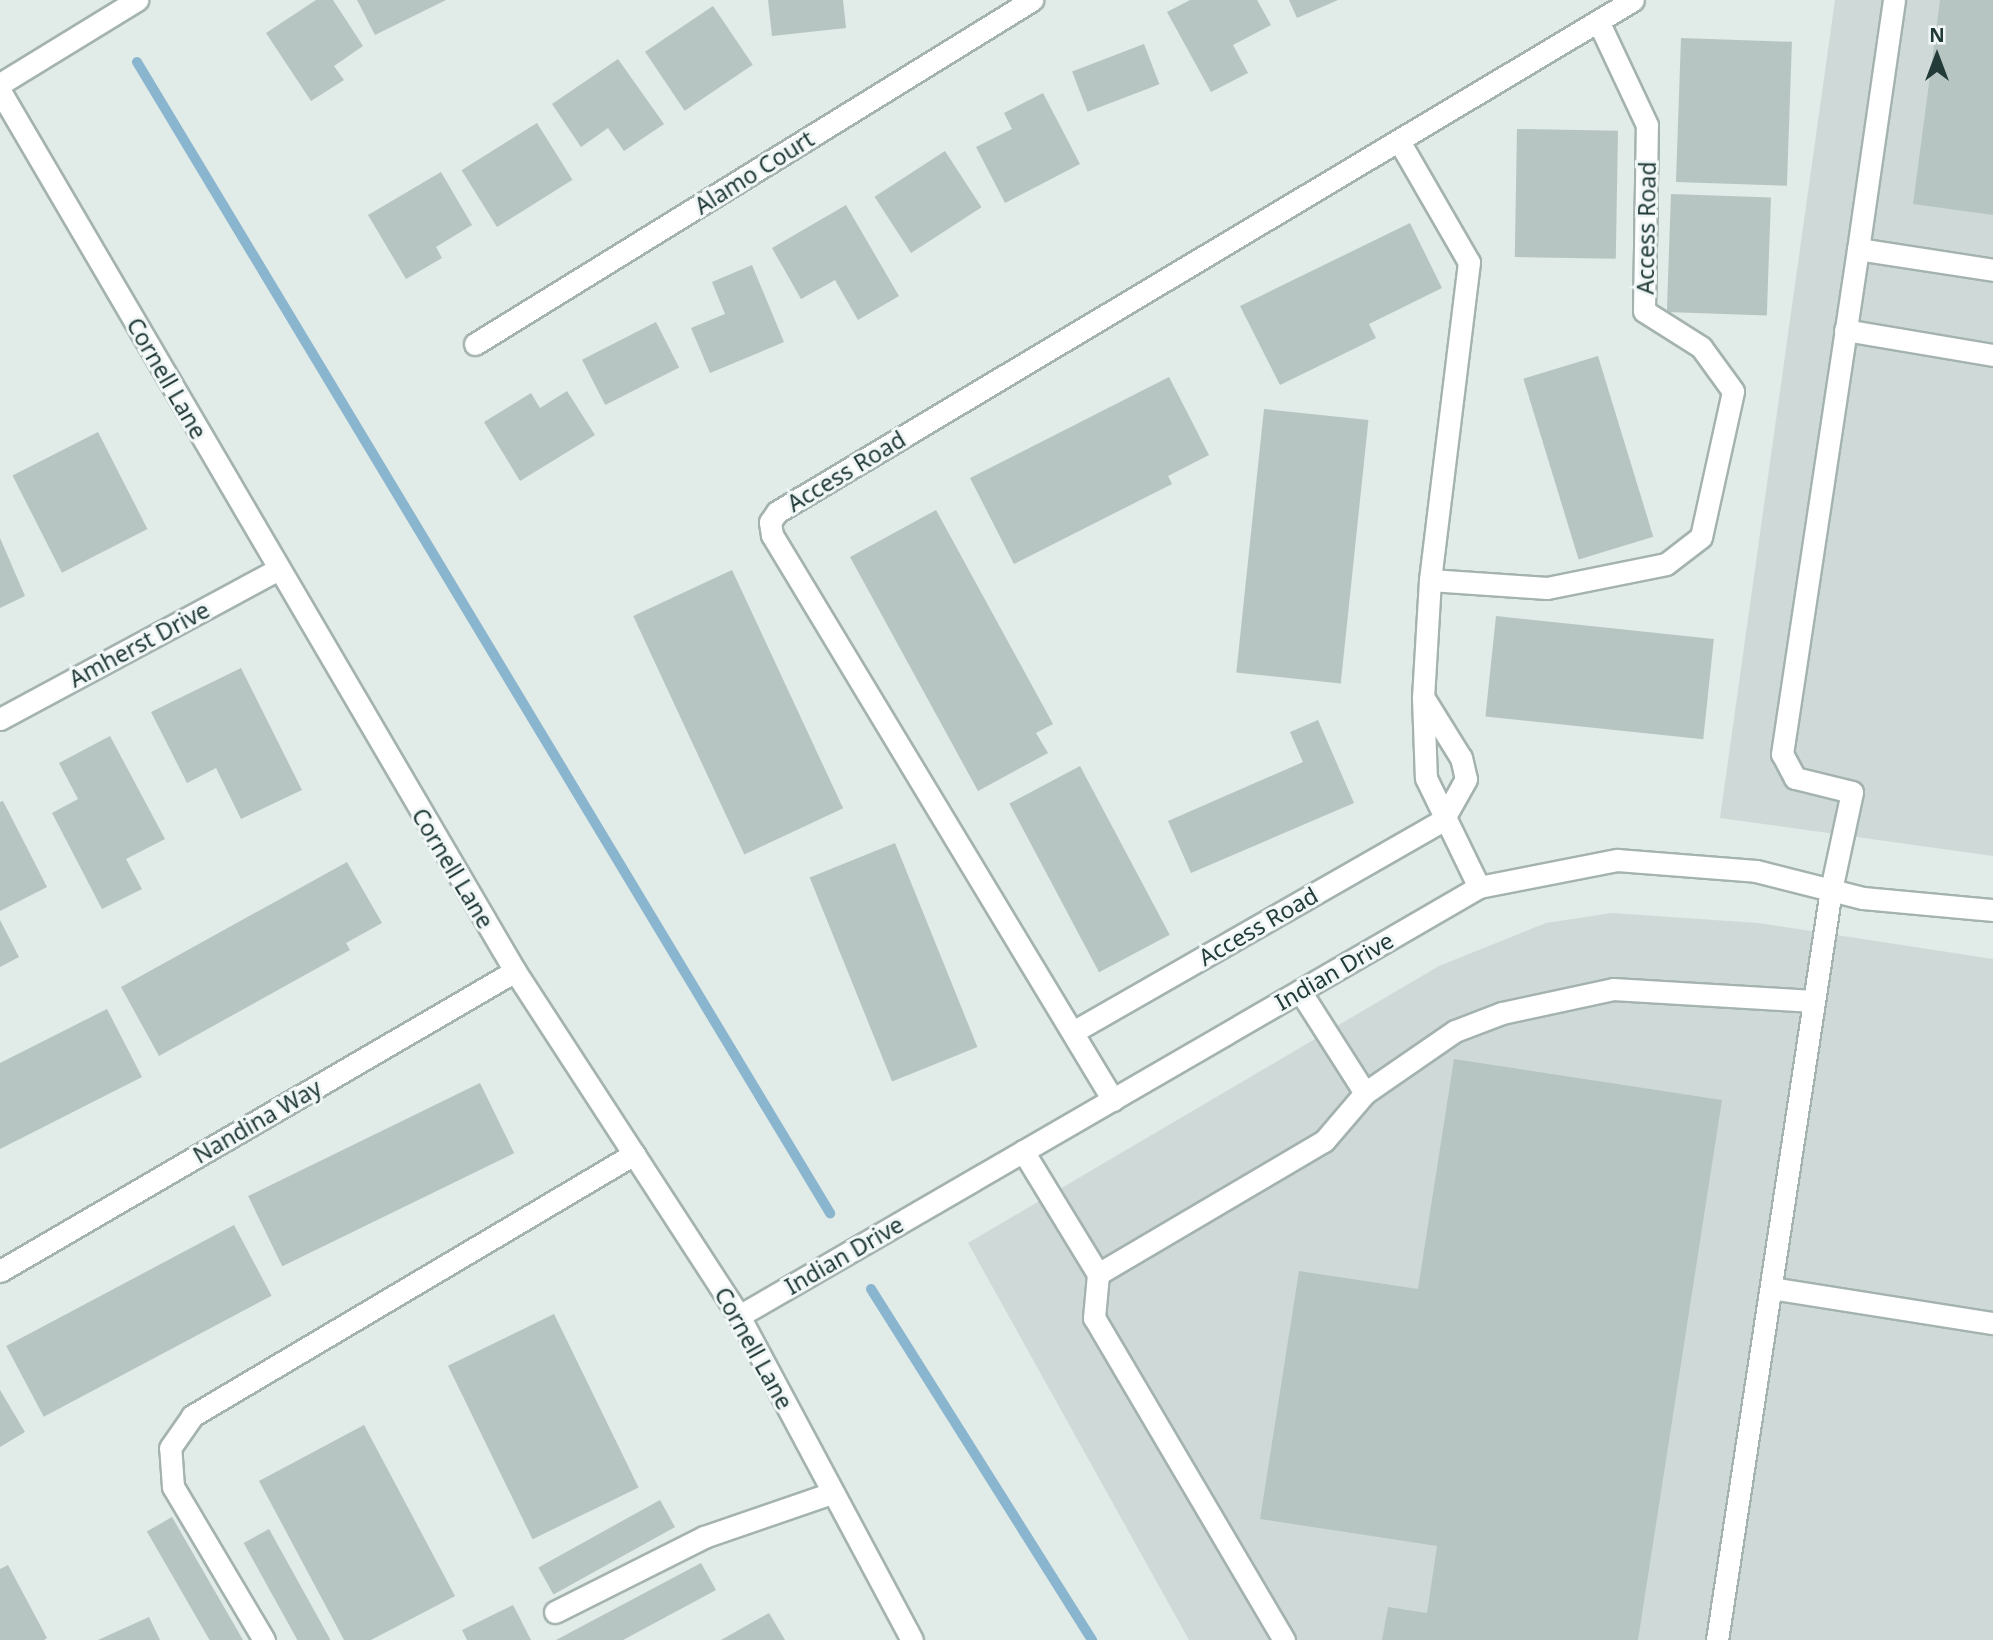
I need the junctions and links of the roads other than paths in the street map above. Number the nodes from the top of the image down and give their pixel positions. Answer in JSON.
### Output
{"nodes":[{"id":1,"x":137,"y":0,"type":"edge"},
{"id":2,"x":1032,"y":0,"type":"edge"},
{"id":3,"x":1633,"y":0,"type":"edge"},
{"id":4,"x":1894,"y":0,"type":"edge"},
{"id":5,"x":1598,"y":21,"type":"junction"},
{"id":6,"x":0,"y":84,"type":"edge"},
{"id":7,"x":0,"y":91,"type":"edge"},
{"id":8,"x":1399,"y":141,"type":"junction"},
{"id":9,"x":1858,"y":249,"type":"junction"},
{"id":10,"x":1993,"y":270,"type":"edge"},
{"id":11,"x":1845,"y":330,"type":"junction"},
{"id":12,"x":475,"y":344,"type":"dead end"},
{"id":13,"x":1993,"y":355,"type":"edge"},
{"id":14,"x":278,"y":569,"type":"junction"},
{"id":15,"x":1430,"y":580,"type":"junction"},
{"id":16,"x":1423,"y":698,"type":"junction"},
{"id":17,"x":0,"y":719,"type":"edge"},
{"id":18,"x":1443,"y":820,"type":"junction"},
{"id":19,"x":1479,"y":887,"type":"junction"},
{"id":20,"x":1831,"y":890,"type":"junction"},
{"id":21,"x":1993,"y":910,"type":"edge"},
{"id":22,"x":515,"y":971,"type":"junction"},
{"id":23,"x":1300,"y":991,"type":"junction"},
{"id":24,"x":1814,"y":1001,"type":"junction"},
{"id":25,"x":1073,"y":1032,"type":"junction"},
{"id":26,"x":1365,"y":1093,"type":"junction"},
{"id":27,"x":1113,"y":1100,"type":"junction"},
{"id":28,"x":1023,"y":1152,"type":"junction"},
{"id":29,"x":634,"y":1154,"type":"junction"},
{"id":30,"x":0,"y":1270,"type":"edge"},
{"id":31,"x":1098,"y":1274,"type":"junction"},
{"id":32,"x":1771,"y":1288,"type":"junction"},
{"id":33,"x":739,"y":1316,"type":"junction"},
{"id":34,"x":1993,"y":1323,"type":"edge"},
{"id":35,"x":832,"y":1493,"type":"junction"},
{"id":36,"x":555,"y":1612,"type":"dead end"},
{"id":37,"x":264,"y":1640,"type":"edge"},
{"id":38,"x":912,"y":1640,"type":"edge"},
{"id":39,"x":1284,"y":1640,"type":"edge"},
{"id":40,"x":1717,"y":1640,"type":"edge"}],
"edges":[{"from":1,"to":6,"type":"street"},
{"from":2,"to":12,"type":"street","name":"Alamo Court"},
{"from":3,"to":5,"type":"street","name":"Access Road"},
{"from":4,"to":9,"type":"street"},
{"from":5,"to":8,"type":"street","name":"Access Road"},
{"from":5,"to":15,"type":"street","name":"Access Road"},
{"from":7,"to":14,"type":"street","name":"Cornell Lane"},
{"from":8,"to":15,"type":"street"},
{"from":8,"to":25,"type":"street","name":"Access Road"},
{"from":9,"to":10,"type":"street"},
{"from":9,"to":11,"type":"street"},
{"from":11,"to":13,"type":"street"},
{"from":11,"to":20,"type":"street"},
{"from":14,"to":17,"type":"street","name":"Amherst Drive"},
{"from":14,"to":22,"type":"street","name":"Cornell Lane"},
{"from":15,"to":16,"type":"street"},
{"from":16,"to":18,"type":"street"},
{"from":16,"to":18,"type":"street"},
{"from":18,"to":19,"type":"street"},
{"from":18,"to":25,"type":"street","name":"Access Road"},
{"from":19,"to":20,"type":"street","name":"Indian Drive"},
{"from":19,"to":23,"type":"street","name":"Indian Drive"},
{"from":20,"to":21,"type":"street","name":"Indian Drive"},
{"from":20,"to":24,"type":"street"},
{"from":22,"to":29,"type":"street","name":"Cornell Lane"},
{"from":22,"to":30,"type":"street","name":"Nandina Way"},
{"from":23,"to":26,"type":"street"},
{"from":23,"to":27,"type":"street","name":"Indian Drive"},
{"from":24,"to":26,"type":"street"},
{"from":24,"to":32,"type":"street"},
{"from":25,"to":27,"type":"street","name":"Access Road"},
{"from":26,"to":31,"type":"street"},
{"from":27,"to":28,"type":"street","name":"Indian Drive"},
{"from":28,"to":31,"type":"street"},
{"from":28,"to":33,"type":"street","name":"Indian Drive"},
{"from":29,"to":33,"type":"street","name":"Cornell Lane"},
{"from":29,"to":37,"type":"street"},
{"from":31,"to":39,"type":"street"},
{"from":32,"to":34,"type":"street"},
{"from":32,"to":40,"type":"street"},
{"from":33,"to":35,"type":"street","name":"Cornell Lane"},
{"from":35,"to":36,"type":"street"},
{"from":35,"to":38,"type":"street","name":"Cornell Lane"}]}
